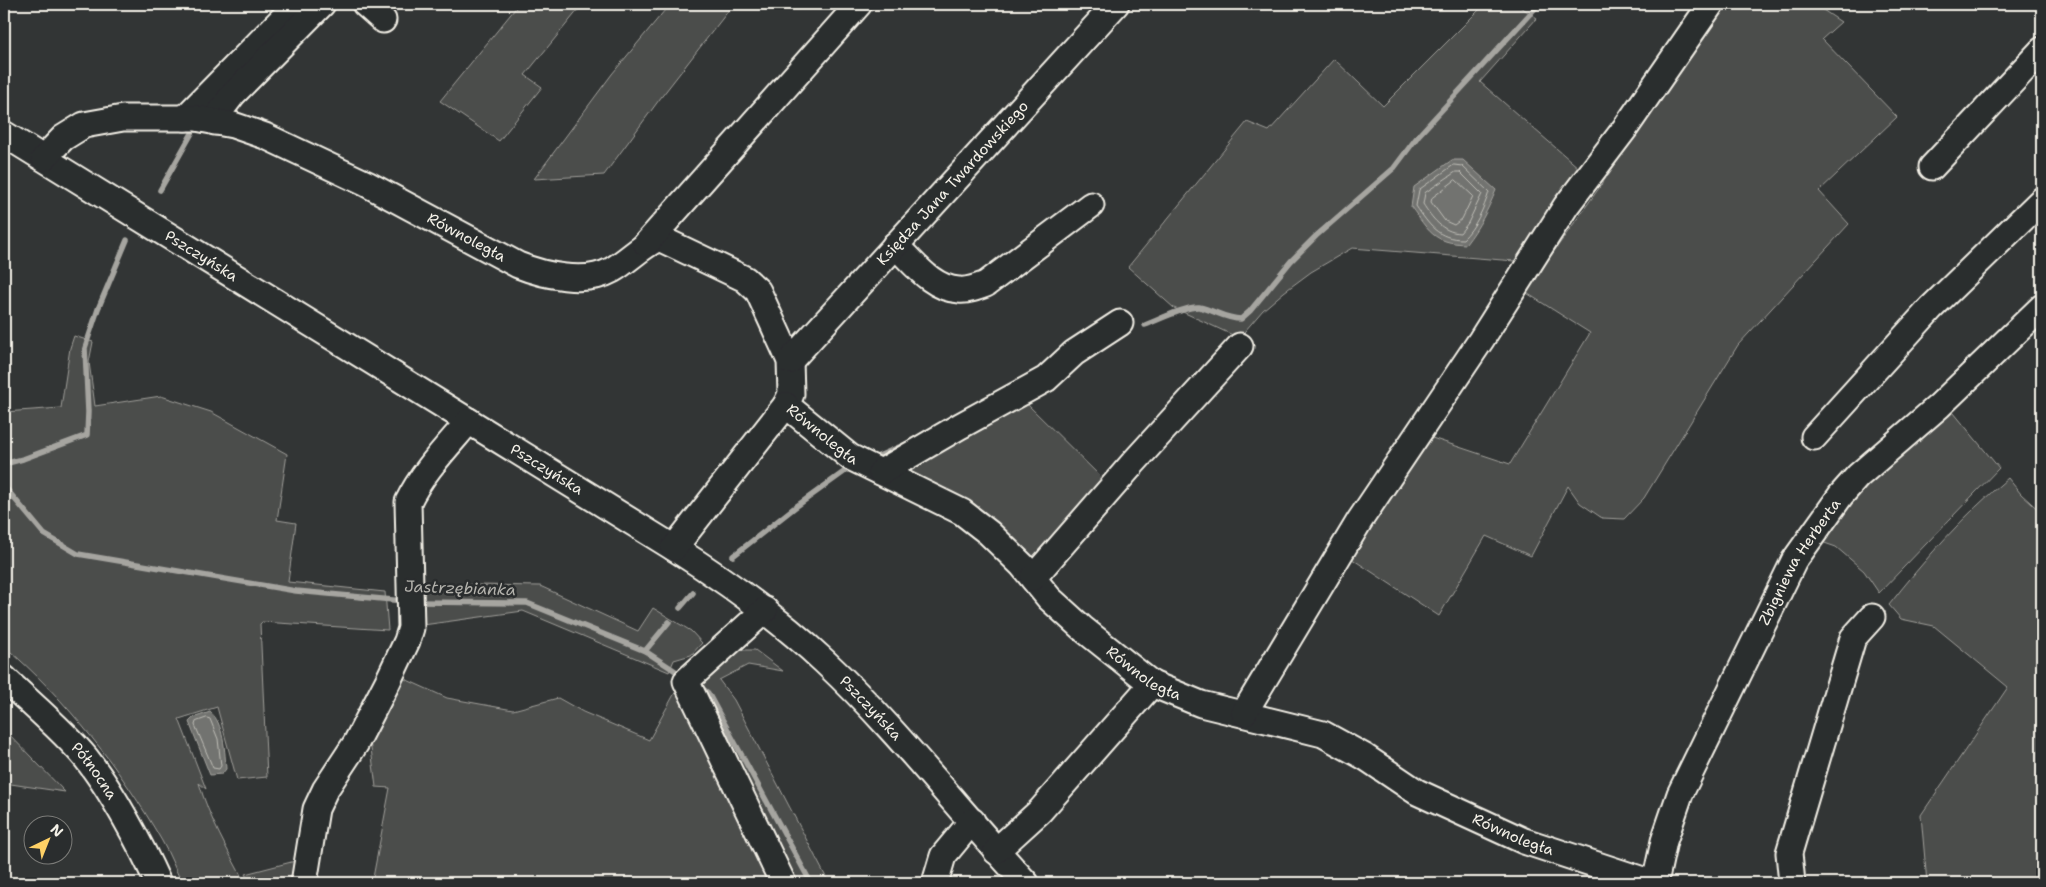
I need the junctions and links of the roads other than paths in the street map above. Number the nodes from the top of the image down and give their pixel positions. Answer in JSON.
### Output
{"nodes":[{"id":1,"x":297,"y":4,"type":"edge"},
{"id":2,"x":322,"y":4,"type":"edge"},
{"id":3,"x":365,"y":4,"type":"edge"},
{"id":4,"x":859,"y":4,"type":"edge"},
{"id":5,"x":1116,"y":4,"type":"edge"},
{"id":6,"x":1711,"y":4,"type":"edge"},
{"id":7,"x":383,"y":20,"type":"dead end"},
{"id":8,"x":2042,"y":50,"type":"edge"},
{"id":9,"x":185,"y":118,"type":"junction"},
{"id":10,"x":215,"y":122,"type":"junction"},
{"id":11,"x":4,"y":134,"type":"edge"},
{"id":12,"x":44,"y":158,"type":"junction"},
{"id":13,"x":1932,"y":167,"type":"dead end"},
{"id":14,"x":2042,"y":200,"type":"edge"},
{"id":15,"x":1091,"y":205,"type":"dead end"},
{"id":16,"x":646,"y":244,"type":"junction"},
{"id":17,"x":895,"y":245,"type":"junction"},
{"id":18,"x":2042,"y":307,"type":"edge"},
{"id":19,"x":1120,"y":323,"type":"dead end"},
{"id":20,"x":1240,"y":346,"type":"dead end"},
{"id":21,"x":790,"y":361,"type":"junction"},
{"id":22,"x":786,"y":405,"type":"junction"},
{"id":23,"x":469,"y":421,"type":"junction"},
{"id":24,"x":1814,"y":437,"type":"dead end"},
{"id":25,"x":881,"y":472,"type":"junction"},
{"id":26,"x":674,"y":548,"type":"junction"},
{"id":27,"x":1033,"y":578,"type":"junction"},
{"id":28,"x":765,"y":610,"type":"junction"},
{"id":29,"x":1872,"y":617,"type":"dead end"},
{"id":30,"x":4,"y":678,"type":"edge"},
{"id":31,"x":1152,"y":684,"type":"junction"},
{"id":32,"x":1244,"y":713,"type":"junction"},
{"id":33,"x":972,"y":821,"type":"junction"},
{"id":34,"x":996,"y":851,"type":"junction"},
{"id":35,"x":158,"y":883,"type":"edge"},
{"id":36,"x":304,"y":883,"type":"edge"},
{"id":37,"x":783,"y":883,"type":"edge"},
{"id":38,"x":935,"y":883,"type":"edge"},
{"id":39,"x":1026,"y":883,"type":"edge"},
{"id":40,"x":1653,"y":883,"type":"edge"},
{"id":41,"x":1792,"y":883,"type":"edge"}],
"edges":[{"from":1,"to":9,"type":"street"},
{"from":2,"to":10,"type":"street"},
{"from":3,"to":7,"type":"street"},
{"from":4,"to":16,"type":"street"},
{"from":5,"to":17,"type":"street","name":"Księdza Jana Twardowskiego"},
{"from":6,"to":32,"type":"street"},
{"from":8,"to":13,"type":"street"},
{"from":9,"to":10,"type":"street","name":"Równoległa"},
{"from":9,"to":12,"type":"street","name":"Równoległa"},
{"from":10,"to":16,"type":"street","name":"Równoległa"},
{"from":11,"to":12,"type":"street","name":"Pszczyńska"},
{"from":12,"to":23,"type":"street","name":"Pszczyńska"},
{"from":14,"to":24,"type":"street"},
{"from":15,"to":17,"type":"street"},
{"from":16,"to":21,"type":"street","name":"Równoległa"},
{"from":17,"to":21,"type":"street","name":"Księdza Jana Twardowskiego"},
{"from":18,"to":40,"type":"street","name":"Zbigniewa Herberta"},
{"from":19,"to":25,"type":"street"},
{"from":20,"to":27,"type":"street"},
{"from":21,"to":22,"type":"street","name":"Równoległa"},
{"from":22,"to":25,"type":"street","name":"Równoległa"},
{"from":22,"to":26,"type":"street"},
{"from":23,"to":26,"type":"street","name":"Pszczyńska"},
{"from":23,"to":36,"type":"street"},
{"from":25,"to":27,"type":"street","name":"Równoległa"},
{"from":26,"to":28,"type":"street","name":"Pszczyńska"},
{"from":27,"to":31,"type":"street","name":"Równoległa"},
{"from":28,"to":33,"type":"street","name":"Pszczyńska"},
{"from":28,"to":37,"type":"street"},
{"from":29,"to":41,"type":"street"},
{"from":30,"to":35,"type":"street","name":"Północna"},
{"from":31,"to":32,"type":"street","name":"Równoległa"},
{"from":31,"to":34,"type":"street"},
{"from":32,"to":40,"type":"street","name":"Równoległa"},
{"from":33,"to":34,"type":"street","name":"Pszczyńska"},
{"from":33,"to":38,"type":"street"},
{"from":34,"to":39,"type":"street","name":"Pszczyńska"}]}
